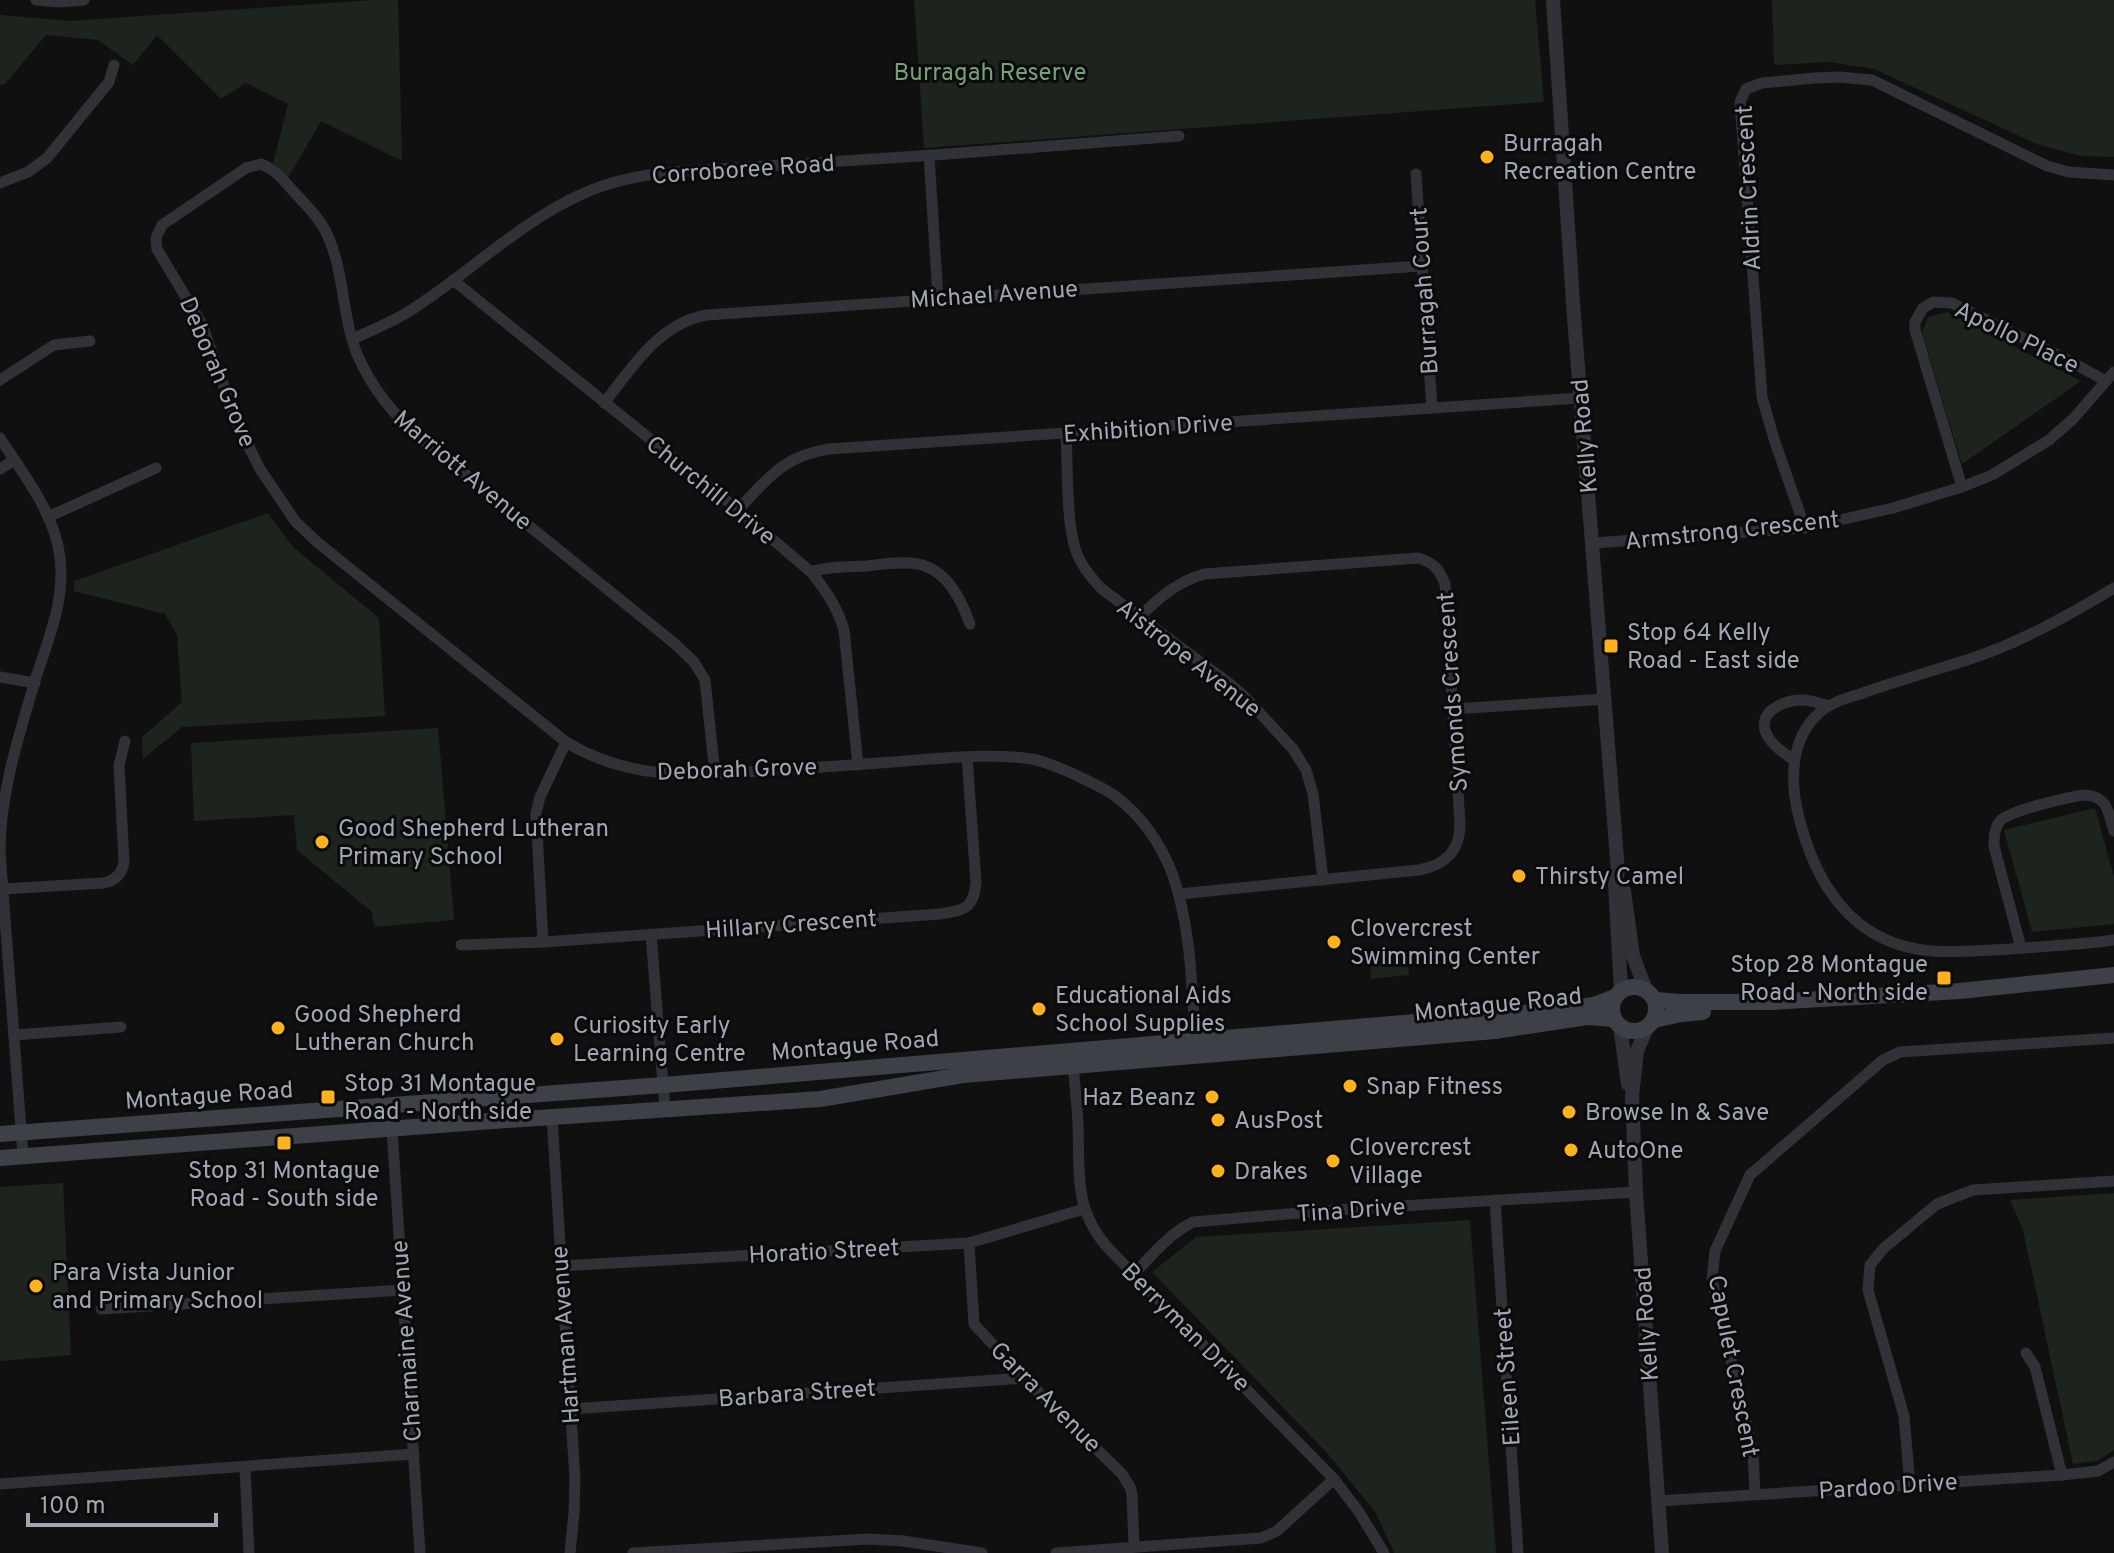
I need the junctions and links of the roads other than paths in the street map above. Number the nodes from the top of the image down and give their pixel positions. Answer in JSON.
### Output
{"nodes":[{"id":1,"x":36,"y":0,"type":"edge"},
{"id":2,"x":84,"y":0,"type":"edge"},
{"id":3,"x":1553,"y":0,"type":"edge"},
{"id":4,"x":114,"y":65,"type":"dead end"},
{"id":5,"x":1179,"y":136,"type":"dead end"},
{"id":6,"x":929,"y":155,"type":"junction"},
{"id":7,"x":1416,"y":174,"type":"dead end"},
{"id":8,"x":2114,"y":175,"type":"edge"},
{"id":9,"x":0,"y":183,"type":"edge"},
{"id":10,"x":156,"y":238,"type":"joint"},
{"id":11,"x":1421,"y":266,"type":"junction"},
{"id":12,"x":453,"y":280,"type":"junction"},
{"id":13,"x":938,"y":298,"type":"junction"},
{"id":14,"x":352,"y":339,"type":"junction"},
{"id":15,"x":90,"y":341,"type":"dead end"},
{"id":16,"x":2110,"y":377,"type":"edge"},
{"id":17,"x":0,"y":380,"type":"edge"},
{"id":18,"x":1580,"y":398,"type":"junction"},
{"id":19,"x":604,"y":403,"type":"junction"},
{"id":20,"x":1432,"y":408,"type":"junction"},
{"id":21,"x":1066,"y":434,"type":"junction"},
{"id":22,"x":0,"y":438,"type":"edge"},
{"id":23,"x":14,"y":460,"type":"junction"},
{"id":24,"x":156,"y":468,"type":"dead end"},
{"id":25,"x":0,"y":469,"type":"edge"},
{"id":26,"x":1962,"y":487,"type":"junction"},
{"id":27,"x":738,"y":510,"type":"junction"},
{"id":28,"x":48,"y":517,"type":"junction"},
{"id":29,"x":1805,"y":528,"type":"junction"},
{"id":30,"x":1593,"y":543,"type":"junction"},
{"id":31,"x":811,"y":572,"type":"junction"},
{"id":32,"x":2114,"y":588,"type":"edge"},
{"id":33,"x":1139,"y":618,"type":"junction"},
{"id":34,"x":970,"y":624,"type":"dead end"},
{"id":35,"x":0,"y":677,"type":"edge"},
{"id":36,"x":35,"y":683,"type":"junction"},
{"id":37,"x":1605,"y":699,"type":"junction"},
{"id":38,"x":1828,"y":706,"type":"junction"},
{"id":39,"x":1454,"y":709,"type":"junction"},
{"id":40,"x":125,"y":741,"type":"dead end"},
{"id":41,"x":566,"y":742,"type":"junction"},
{"id":42,"x":967,"y":757,"type":"junction"},
{"id":43,"x":1794,"y":760,"type":"junction"},
{"id":44,"x":858,"y":765,"type":"junction"},
{"id":45,"x":715,"y":774,"type":"junction"},
{"id":46,"x":2114,"y":831,"type":"edge"},
{"id":47,"x":1618,"y":871,"type":"junction"},
{"id":48,"x":1323,"y":880,"type":"junction"},
{"id":49,"x":3,"y":889,"type":"junction"},
{"id":50,"x":1179,"y":894,"type":"junction"},
{"id":51,"x":651,"y":934,"type":"junction"},
{"id":52,"x":2114,"y":940,"type":"edge"},
{"id":53,"x":543,"y":942,"type":"junction"},
{"id":54,"x":461,"y":945,"type":"dead end"},
{"id":55,"x":2021,"y":948,"type":"junction"},
{"id":56,"x":2114,"y":975,"type":"edge"},
{"id":57,"x":1618,"y":994,"type":"junction"},
{"id":58,"x":1650,"y":995,"type":"junction"},
{"id":59,"x":1771,"y":1002,"type":"junction"},
{"id":60,"x":1617,"y":1023,"type":"junction"},
{"id":61,"x":1650,"y":1024,"type":"junction"},
{"id":62,"x":121,"y":1027,"type":"dead end"},
{"id":63,"x":14,"y":1035,"type":"junction"},
{"id":64,"x":2114,"y":1038,"type":"edge"},
{"id":65,"x":1195,"y":1048,"type":"junction"},
{"id":66,"x":1073,"y":1059,"type":"junction"},
{"id":67,"x":664,"y":1085,"type":"junction"},
{"id":68,"x":1632,"y":1096,"type":"junction"},
{"id":69,"x":390,"y":1106,"type":"junction"},
{"id":70,"x":665,"y":1109,"type":"junction"},
{"id":71,"x":552,"y":1118,"type":"junction"},
{"id":72,"x":392,"y":1129,"type":"junction"},
{"id":73,"x":21,"y":1132,"type":"junction"},
{"id":74,"x":0,"y":1134,"type":"edge"},
{"id":75,"x":23,"y":1156,"type":"junction"},
{"id":76,"x":0,"y":1158,"type":"edge"},
{"id":77,"x":2114,"y":1181,"type":"edge"},
{"id":78,"x":1636,"y":1192,"type":"junction"},
{"id":79,"x":1495,"y":1200,"type":"junction"},
{"id":80,"x":1084,"y":1209,"type":"junction"},
{"id":81,"x":969,"y":1243,"type":"junction"},
{"id":82,"x":560,"y":1266,"type":"junction"},
{"id":83,"x":1134,"y":1274,"type":"junction"},
{"id":84,"x":403,"y":1290,"type":"junction"},
{"id":85,"x":101,"y":1309,"type":"dead end"},
{"id":86,"x":2026,"y":1353,"type":"dead end"},
{"id":87,"x":1024,"y":1378,"type":"junction"},
{"id":88,"x":571,"y":1409,"type":"junction"},
{"id":89,"x":414,"y":1454,"type":"junction"},
{"id":90,"x":2114,"y":1462,"type":"edge"},
{"id":91,"x":245,"y":1468,"type":"junction"},
{"id":92,"x":2062,"y":1475,"type":"junction"},
{"id":93,"x":1334,"y":1479,"type":"junction"},
{"id":94,"x":0,"y":1484,"type":"edge"},
{"id":95,"x":1910,"y":1485,"type":"junction"},
{"id":96,"x":1755,"y":1494,"type":"junction"},
{"id":97,"x":1658,"y":1501,"type":"junction"},
{"id":98,"x":1256,"y":1539,"type":"junction"},
{"id":99,"x":1134,"y":1547,"type":"junction"},
{"id":100,"x":249,"y":1553,"type":"edge"},
{"id":101,"x":420,"y":1553,"type":"edge"},
{"id":102,"x":570,"y":1553,"type":"edge"},
{"id":103,"x":633,"y":1553,"type":"edge"},
{"id":104,"x":982,"y":1553,"type":"edge"},
{"id":105,"x":1056,"y":1553,"type":"edge"},
{"id":106,"x":1257,"y":1553,"type":"edge"},
{"id":107,"x":1384,"y":1553,"type":"edge"},
{"id":108,"x":1518,"y":1553,"type":"edge"},
{"id":109,"x":1662,"y":1553,"type":"edge"}],
"edges":[{"from":1,"to":2,"type":"street"},
{"from":3,"to":18,"type":"street","name":"Kelly Road"},
{"from":4,"to":9,"type":"street"},
{"from":5,"to":6,"type":"street","name":"Corroboree Road"},
{"from":6,"to":12,"type":"street","name":"Corroboree Road"},
{"from":6,"to":13,"type":"street"},
{"from":7,"to":11,"type":"street","name":"Burragah Court"},
{"from":8,"to":29,"type":"street","name":"Aldrin Crescent"},
{"from":10,"to":14,"type":"street","name":"Marriott Avenue"},
{"from":10,"to":41,"type":"street","name":"Deborah Grove"},
{"from":11,"to":13,"type":"street","name":"Michael Avenue"},
{"from":11,"to":20,"type":"street","name":"Burragah Court"},
{"from":12,"to":14,"type":"street","name":"Corroboree Road"},
{"from":12,"to":19,"type":"street","name":"Churchill Drive"},
{"from":13,"to":19,"type":"street","name":"Michael Avenue"},
{"from":14,"to":45,"type":"street","name":"Marriott Avenue"},
{"from":15,"to":17,"type":"street"},
{"from":16,"to":26,"type":"street","name":"Armstrong Crescent"},
{"from":16,"to":26,"type":"street","name":"Apollo Place"},
{"from":18,"to":20,"type":"street","name":"Exhibition Drive"},
{"from":18,"to":30,"type":"street","name":"Kelly Road"},
{"from":19,"to":27,"type":"street","name":"Churchill Drive"},
{"from":20,"to":21,"type":"street","name":"Exhibition Drive"},
{"from":21,"to":27,"type":"street","name":"Exhibition Drive"},
{"from":21,"to":33,"type":"street","name":"Aistrope Avenue"},
{"from":22,"to":23,"type":"street"},
{"from":23,"to":25,"type":"street"},
{"from":23,"to":28,"type":"street"},
{"from":24,"to":28,"type":"street"},
{"from":26,"to":29,"type":"street","name":"Armstrong Crescent"},
{"from":27,"to":31,"type":"street","name":"Churchill Drive"},
{"from":28,"to":36,"type":"street"},
{"from":29,"to":30,"type":"street","name":"Armstrong Crescent"},
{"from":30,"to":37,"type":"street","name":"Kelly Road"},
{"from":31,"to":34,"type":"street"},
{"from":31,"to":44,"type":"street","name":"Churchill Drive"},
{"from":32,"to":38,"type":"street"},
{"from":33,"to":39,"type":"street","name":"Symonds Crescent"},
{"from":33,"to":48,"type":"street","name":"Aistrope Avenue"},
{"from":35,"to":36,"type":"street"},
{"from":36,"to":49,"type":"street"},
{"from":37,"to":39,"type":"street"},
{"from":37,"to":47,"type":"street","name":"Kelly Road"},
{"from":38,"to":43,"type":"street"},
{"from":38,"to":43,"type":"street"},
{"from":39,"to":48,"type":"street","name":"Symonds Crescent"},
{"from":40,"to":49,"type":"street"},
{"from":41,"to":45,"type":"street","name":"Deborah Grove"},
{"from":41,"to":53,"type":"street"},
{"from":42,"to":44,"type":"street","name":"Deborah Grove"},
{"from":42,"to":50,"type":"street","name":"Deborah Grove"},
{"from":42,"to":51,"type":"street","name":"Hillary Crescent"},
{"from":43,"to":55,"type":"street"},
{"from":44,"to":45,"type":"street","name":"Deborah Grove"},
{"from":46,"to":55,"type":"street"},
{"from":47,"to":57,"type":"street","name":"Kelly Road"},
{"from":47,"to":58,"type":"street","name":"Kelly Road"},
{"from":48,"to":50,"type":"street","name":"Symonds Crescent"},
{"from":49,"to":63,"type":"street"},
{"from":50,"to":65,"type":"street","name":"Deborah Grove"},
{"from":51,"to":53,"type":"street","name":"Hillary Crescent"},
{"from":51,"to":67,"type":"street"},
{"from":52,"to":55,"type":"street"},
{"from":53,"to":54,"type":"street","name":"Hillary Crescent"},
{"from":56,"to":59,"type":"main road"},
{"from":57,"to":58,"type":"main road"},
{"from":57,"to":60,"type":"main road"},
{"from":57,"to":65,"type":"main road","name":"Montague Road"},
{"from":58,"to":59,"type":"main road"},
{"from":58,"to":61,"type":"main road"},
{"from":59,"to":61,"type":"main road"},
{"from":60,"to":61,"type":"main road"},
{"from":60,"to":65,"type":"main road","name":"Montague Road"},
{"from":60,"to":68,"type":"street","name":"Kelly Road"},
{"from":61,"to":68,"type":"street","name":"Kelly Road"},
{"from":62,"to":63,"type":"street"},
{"from":63,"to":73,"type":"street"},
{"from":64,"to":96,"type":"street","name":"Capulet Crescent"},
{"from":65,"to":66,"type":"main road","name":"Montague Road"},
{"from":66,"to":67,"type":"main road","name":"Montague Road"},
{"from":66,"to":70,"type":"main road","name":"Montague Road"},
{"from":66,"to":80,"type":"street","name":"Berryman Drive"},
{"from":67,"to":69,"type":"main road","name":"Montague Road"},
{"from":67,"to":70,"type":"street"},
{"from":68,"to":78,"type":"street","name":"Kelly Road"},
{"from":69,"to":72,"type":"main road"},
{"from":69,"to":73,"type":"main road","name":"Montague Road"},
{"from":70,"to":71,"type":"main road","name":"Montague Road"},
{"from":71,"to":72,"type":"main road","name":"Montague Road"},
{"from":71,"to":82,"type":"street","name":"Hartman Avenue"},
{"from":72,"to":75,"type":"main road","name":"Montague Road"},
{"from":72,"to":84,"type":"street","name":"Charmaine Avenue"},
{"from":73,"to":74,"type":"main road","name":"Montague Road"},
{"from":73,"to":75,"type":"street"},
{"from":75,"to":76,"type":"main road","name":"Montague Road"},
{"from":77,"to":95,"type":"street"},
{"from":78,"to":79,"type":"street","name":"Tina Drive"},
{"from":78,"to":97,"type":"street","name":"Kelly Road"},
{"from":79,"to":83,"type":"street","name":"Tina Drive"},
{"from":79,"to":108,"type":"street","name":"Eileen Street"},
{"from":80,"to":81,"type":"street","name":"Horatio Street"},
{"from":80,"to":83,"type":"street","name":"Berryman Drive"},
{"from":81,"to":82,"type":"street","name":"Horatio Street"},
{"from":81,"to":87,"type":"street","name":"Garra Avenue"},
{"from":82,"to":88,"type":"street","name":"Hartman Avenue"},
{"from":83,"to":93,"type":"street","name":"Berryman Drive"},
{"from":84,"to":85,"type":"street"},
{"from":84,"to":89,"type":"street","name":"Charmaine Avenue"},
{"from":86,"to":92,"type":"street"},
{"from":87,"to":88,"type":"street","name":"Barbara Street"},
{"from":87,"to":99,"type":"street","name":"Garra Avenue"},
{"from":88,"to":102,"type":"street","name":"Hartman Avenue"},
{"from":89,"to":91,"type":"street"},
{"from":89,"to":101,"type":"street","name":"Charmaine Avenue"},
{"from":90,"to":92,"type":"street","name":"Pardoo Drive"},
{"from":91,"to":94,"type":"street"},
{"from":91,"to":100,"type":"street"},
{"from":92,"to":95,"type":"street","name":"Pardoo Drive"},
{"from":93,"to":98,"type":"street"},
{"from":93,"to":107,"type":"street","name":"Berryman Drive"},
{"from":95,"to":96,"type":"street","name":"Pardoo Drive"},
{"from":96,"to":97,"type":"street","name":"Pardoo Drive"},
{"from":97,"to":109,"type":"street","name":"Kelly Road"},
{"from":98,"to":99,"type":"street"},
{"from":98,"to":106,"type":"street"},
{"from":99,"to":105,"type":"street"},
{"from":103,"to":104,"type":"street"}]}
